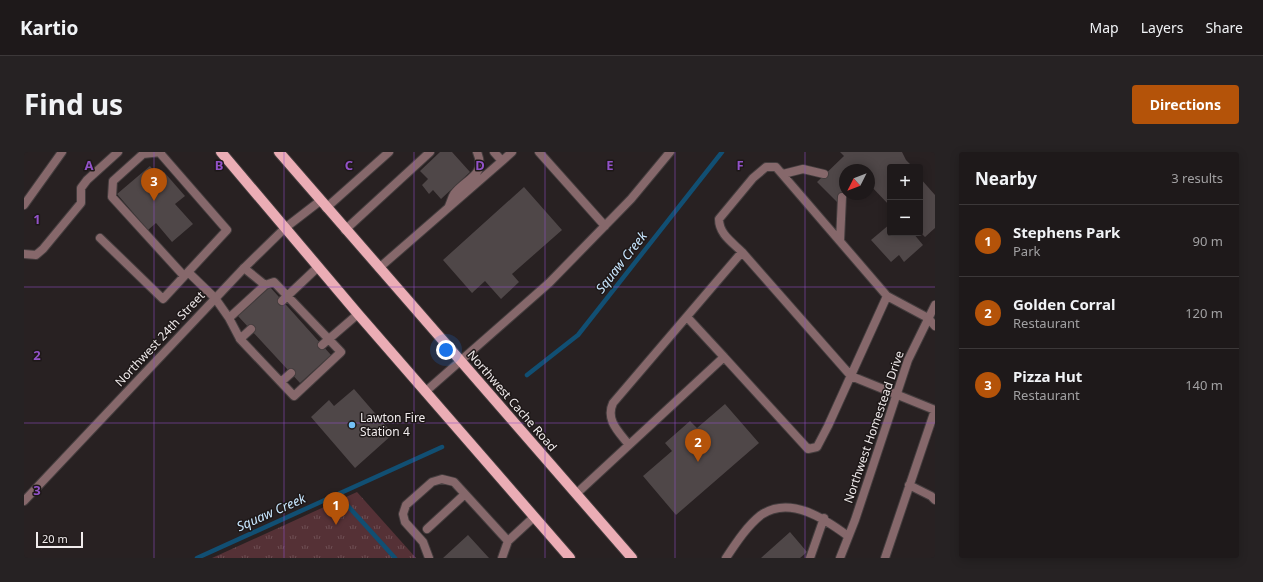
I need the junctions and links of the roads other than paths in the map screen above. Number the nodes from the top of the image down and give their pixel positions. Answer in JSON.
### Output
{"nodes":[{"id":1,"x":62,"y":152,"type":"edge"},
{"id":2,"x":118,"y":152,"type":"edge"},
{"id":3,"x":160,"y":152,"type":"edge"},
{"id":4,"x":222,"y":152,"type":"edge"},
{"id":5,"x":279,"y":152,"type":"edge"},
{"id":6,"x":389,"y":152,"type":"edge"},
{"id":7,"x":430,"y":152,"type":"edge"},
{"id":8,"x":477,"y":152,"type":"edge"},
{"id":9,"x":494,"y":152,"type":"edge"},
{"id":10,"x":512,"y":152,"type":"edge"},
{"id":11,"x":539,"y":152,"type":"edge"},
{"id":12,"x":670,"y":152,"type":"edge"},
{"id":13,"x":502,"y":161,"type":"junction"},
{"id":14,"x":420,"y":170,"type":"dead end"},
{"id":15,"x":410,"y":171,"type":"junction"},
{"id":16,"x":782,"y":174,"type":"junction"},
{"id":17,"x":824,"y":174,"type":"dead end"},
{"id":18,"x":842,"y":200,"type":"edge"},
{"id":19,"x":24,"y":205,"type":"edge"},
{"id":20,"x":323,"y":205,"type":"junction"},
{"id":21,"x":448,"y":208,"type":"junction"},
{"id":22,"x":605,"y":226,"type":"junction"},
{"id":23,"x":285,"y":228,"type":"junction"},
{"id":24,"x":345,"y":230,"type":"junction"},
{"id":25,"x":100,"y":238,"type":"dead end"},
{"id":26,"x":840,"y":241,"type":"junction"},
{"id":27,"x":742,"y":252,"type":"junction"},
{"id":28,"x":24,"y":254,"type":"edge"},
{"id":29,"x":318,"y":267,"type":"junction"},
{"id":30,"x":244,"y":268,"type":"junction"},
{"id":31,"x":379,"y":268,"type":"junction"},
{"id":32,"x":186,"y":274,"type":"junction"},
{"id":33,"x":265,"y":285,"type":"junction"},
{"id":34,"x":887,"y":296,"type":"junction"},
{"id":35,"x":215,"y":298,"type":"junction"},
{"id":36,"x":285,"y":298,"type":"junction"},
{"id":37,"x":935,"y":305,"type":"edge"},
{"id":38,"x":358,"y":314,"type":"junction"},
{"id":39,"x":687,"y":317,"type":"junction"},
{"id":40,"x":229,"y":318,"type":"junction"},
{"id":41,"x":928,"y":318,"type":"junction"},
{"id":42,"x":935,"y":326,"type":"edge"},
{"id":43,"x":251,"y":329,"type":"dead end"},
{"id":44,"x":240,"y":339,"type":"junction"},
{"id":45,"x":329,"y":339,"type":"junction"},
{"id":46,"x":322,"y":345,"type":"dead end"},
{"id":47,"x":724,"y":357,"type":"junction"},
{"id":48,"x":460,"y":362,"type":"junction"},
{"id":49,"x":290,"y":373,"type":"dead end"},
{"id":50,"x":851,"y":376,"type":"junction"},
{"id":51,"x":280,"y":382,"type":"junction"},
{"id":52,"x":425,"y":392,"type":"junction"},
{"id":53,"x":896,"y":396,"type":"junction"},
{"id":54,"x":935,"y":410,"type":"edge"},
{"id":55,"x":629,"y":445,"type":"junction"},
{"id":56,"x":910,"y":485,"type":"junction"},
{"id":57,"x":465,"y":494,"type":"junction"},
{"id":58,"x":576,"y":494,"type":"junction"},
{"id":59,"x":935,"y":500,"type":"edge"},
{"id":60,"x":24,"y":501,"type":"edge"},
{"id":61,"x":534,"y":517,"type":"junction"},
{"id":62,"x":824,"y":518,"type":"junction"},
{"id":63,"x":427,"y":529,"type":"dead end"},
{"id":64,"x":848,"y":536,"type":"junction"},
{"id":65,"x":508,"y":542,"type":"junction"},
{"id":66,"x":565,"y":556,"type":"edge"},
{"id":67,"x":429,"y":558,"type":"edge"},
{"id":68,"x":502,"y":558,"type":"edge"},
{"id":69,"x":632,"y":558,"type":"edge"},
{"id":70,"x":727,"y":558,"type":"edge"},
{"id":71,"x":810,"y":558,"type":"edge"},
{"id":72,"x":840,"y":558,"type":"edge"},
{"id":73,"x":885,"y":558,"type":"edge"}],
"edges":[{"from":1,"to":19,"type":"street"},
{"from":2,"to":28,"type":"street"},
{"from":3,"to":32,"type":"street"},
{"from":3,"to":32,"type":"street"},
{"from":4,"to":23,"type":"main road"},
{"from":5,"to":20,"type":"main road","name":"Northwest Cache Road"},
{"from":6,"to":20,"type":"street","name":"Northwest 24th Street"},
{"from":7,"to":15,"type":"street"},
{"from":8,"to":21,"type":"street"},
{"from":9,"to":13,"type":"street"},
{"from":10,"to":13,"type":"street"},
{"from":11,"to":22,"type":"street"},
{"from":12,"to":22,"type":"street"},
{"from":13,"to":21,"type":"street"},
{"from":14,"to":15,"type":"street"},
{"from":15,"to":24,"type":"street"},
{"from":16,"to":17,"type":"street"},
{"from":16,"to":26,"type":"street"},
{"from":16,"to":27,"type":"street"},
{"from":18,"to":26,"type":"street"},
{"from":20,"to":23,"type":"street","name":"Northwest 24th Street"},
{"from":20,"to":24,"type":"main road","name":"Northwest Cache Road"},
{"from":21,"to":31,"type":"street"},
{"from":22,"to":48,"type":"street"},
{"from":23,"to":29,"type":"main road"},
{"from":23,"to":30,"type":"street","name":"Northwest 24th Street"},
{"from":24,"to":31,"type":"main road","name":"Northwest Cache Road"},
{"from":25,"to":32,"type":"street"},
{"from":26,"to":34,"type":"street"},
{"from":27,"to":39,"type":"street"},
{"from":27,"to":50,"type":"street"},
{"from":29,"to":36,"type":"street"},
{"from":29,"to":38,"type":"main road"},
{"from":30,"to":33,"type":"street"},
{"from":30,"to":35,"type":"street","name":"Northwest 24th Street"},
{"from":31,"to":48,"type":"main road","name":"Northwest Cache Road"},
{"from":32,"to":35,"type":"street"},
{"from":33,"to":36,"type":"street"},
{"from":33,"to":40,"type":"street"},
{"from":34,"to":41,"type":"street"},
{"from":34,"to":50,"type":"street"},
{"from":35,"to":40,"type":"street"},
{"from":35,"to":60,"type":"street","name":"Northwest 24th Street"},
{"from":36,"to":45,"type":"street"},
{"from":37,"to":41,"type":"street","name":"Northwest Homestead Drive"},
{"from":38,"to":45,"type":"street"},
{"from":38,"to":52,"type":"main road"},
{"from":39,"to":47,"type":"street"},
{"from":39,"to":55,"type":"street"},
{"from":40,"to":44,"type":"street"},
{"from":41,"to":42,"type":"street"},
{"from":41,"to":53,"type":"street","name":"Northwest Homestead Drive"},
{"from":43,"to":44,"type":"street"},
{"from":44,"to":51,"type":"street"},
{"from":45,"to":46,"type":"street"},
{"from":45,"to":51,"type":"street"},
{"from":47,"to":50,"type":"street"},
{"from":47,"to":55,"type":"street"},
{"from":48,"to":52,"type":"street"},
{"from":48,"to":58,"type":"main road","name":"Northwest Cache Road"},
{"from":49,"to":51,"type":"street"},
{"from":50,"to":53,"type":"street"},
{"from":52,"to":61,"type":"main road"},
{"from":53,"to":54,"type":"street"},
{"from":53,"to":64,"type":"street","name":"Northwest Homestead Drive"},
{"from":54,"to":56,"type":"street"},
{"from":55,"to":58,"type":"street"},
{"from":56,"to":59,"type":"street"},
{"from":56,"to":73,"type":"street"},
{"from":57,"to":63,"type":"street"},
{"from":57,"to":65,"type":"street"},
{"from":57,"to":67,"type":"street"},
{"from":58,"to":69,"type":"main road","name":"Northwest Cache Road"},
{"from":61,"to":65,"type":"street"},
{"from":61,"to":66,"type":"main road"},
{"from":62,"to":64,"type":"street"},
{"from":62,"to":70,"type":"street"},
{"from":62,"to":71,"type":"street"},
{"from":64,"to":72,"type":"street","name":"Northwest Homestead Drive"},
{"from":65,"to":68,"type":"street"}]}
